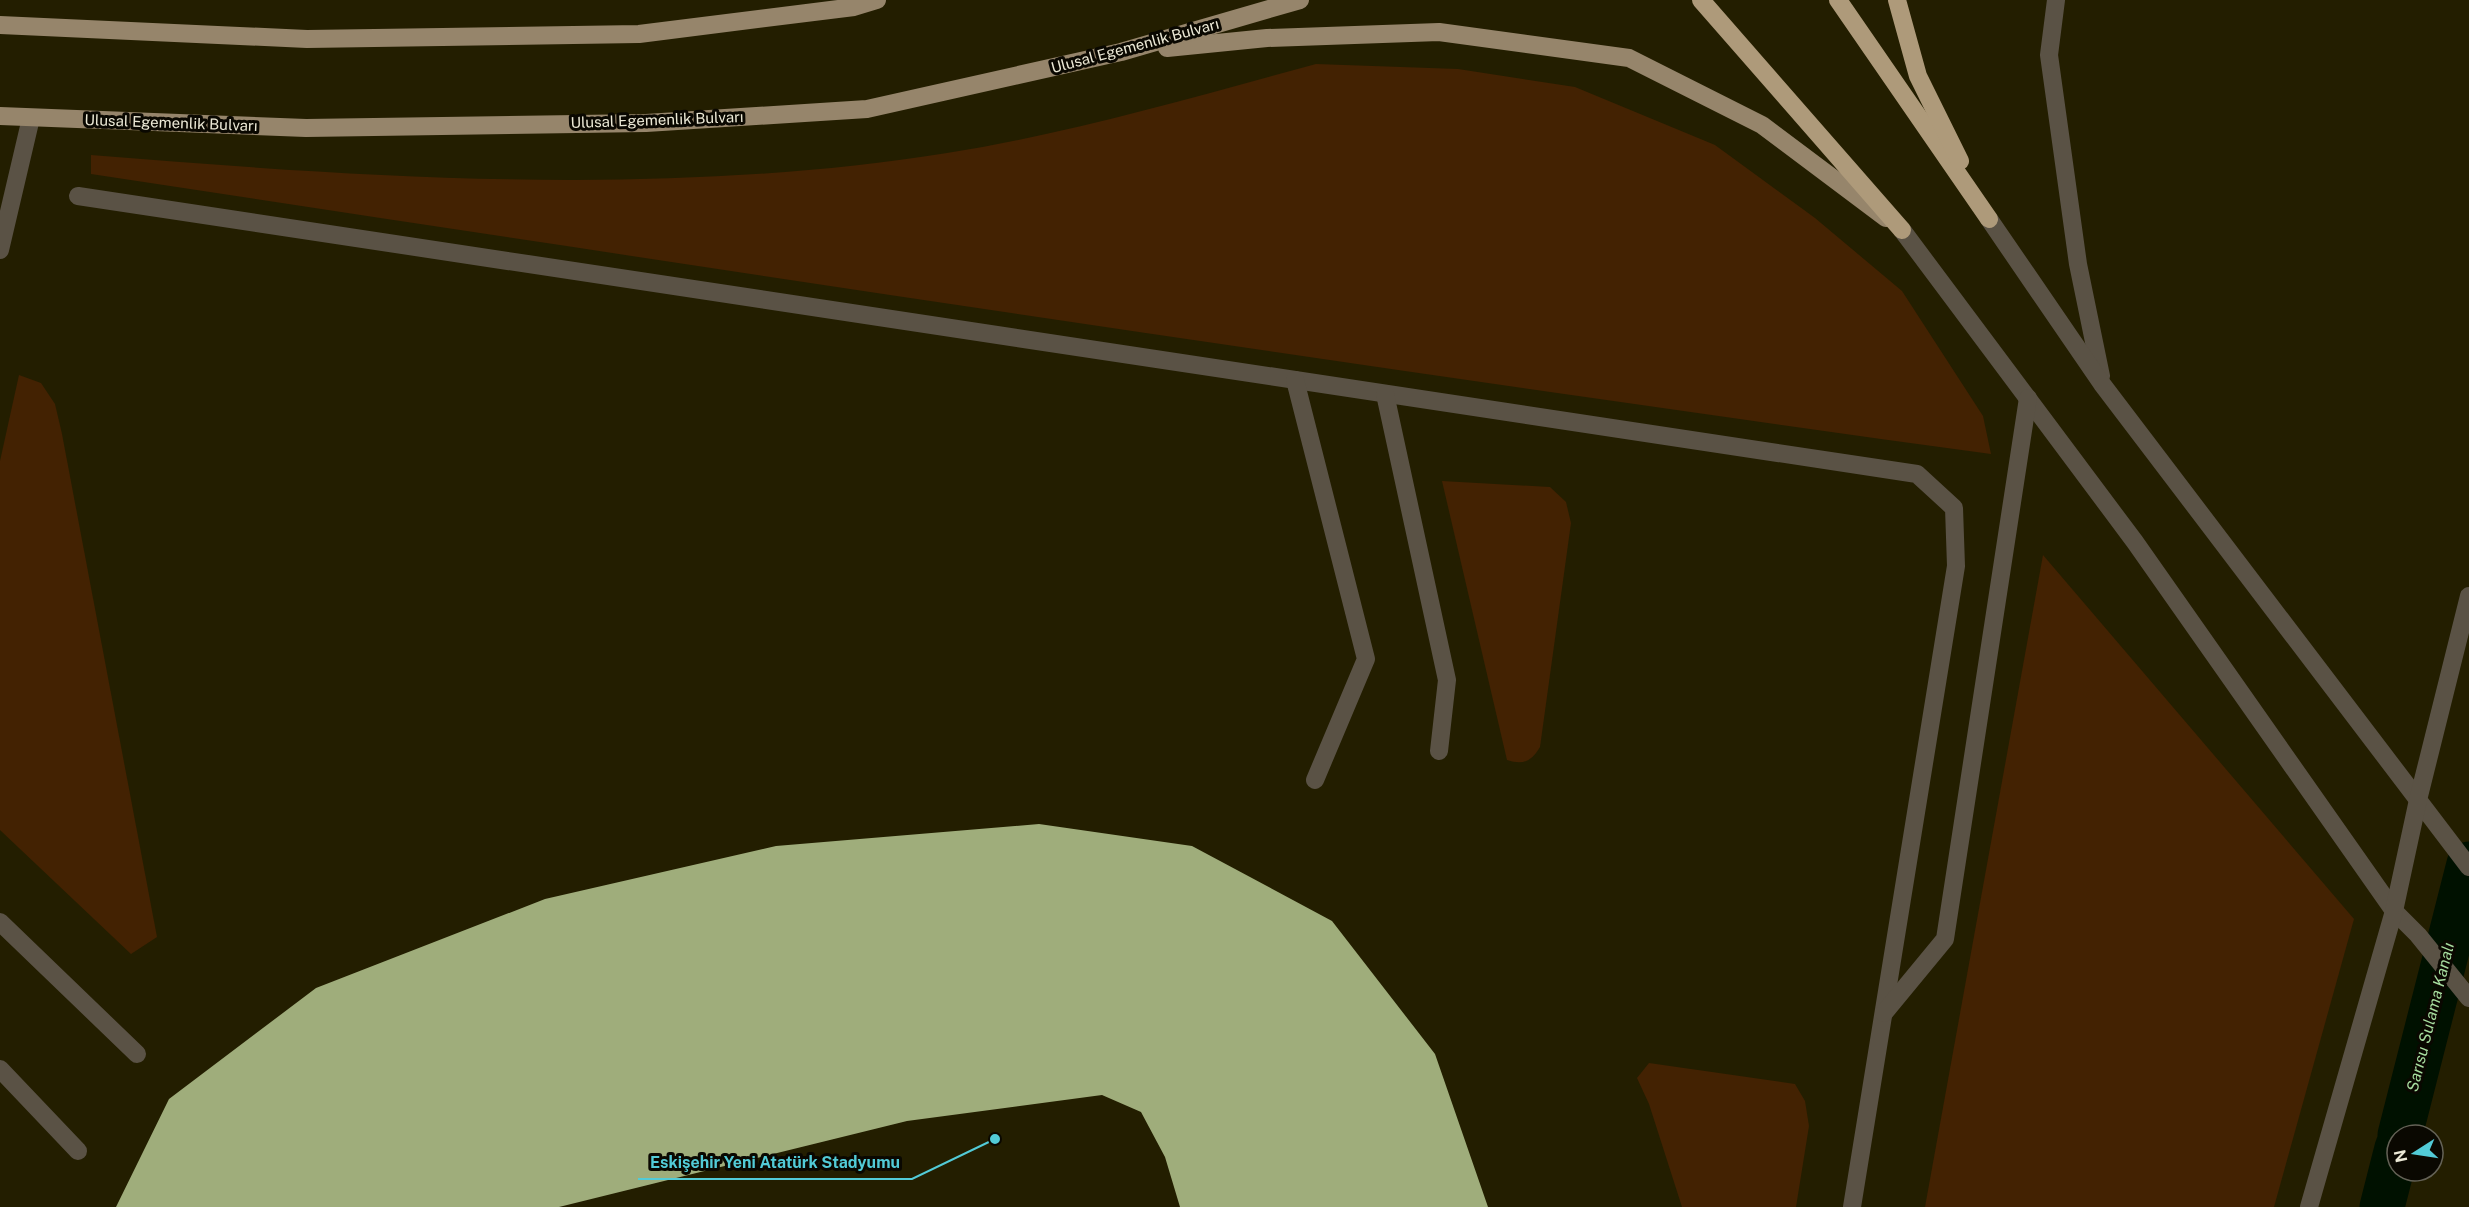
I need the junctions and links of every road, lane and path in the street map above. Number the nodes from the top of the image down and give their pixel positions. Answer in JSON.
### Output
{"nodes":[{"id":1,"x":877,"y":0,"type":"edge"},
{"id":2,"x":1300,"y":0,"type":"edge"},
{"id":3,"x":1701,"y":0,"type":"edge"},
{"id":4,"x":1838,"y":0,"type":"edge"},
{"id":5,"x":1897,"y":0,"type":"edge"},
{"id":6,"x":2056,"y":0,"type":"edge"},
{"id":7,"x":0,"y":25,"type":"edge"},
{"id":8,"x":1121,"y":52,"type":"junction"},
{"id":9,"x":0,"y":116,"type":"edge"},
{"id":10,"x":31,"y":118,"type":"junction"},
{"id":11,"x":78,"y":196,"type":"dead end"},
{"id":12,"x":1989,"y":219,"type":"junction"},
{"id":13,"x":1902,"y":230,"type":"junction"},
{"id":14,"x":0,"y":250,"type":"edge"},
{"id":15,"x":1295,"y":380,"type":"junction"},
{"id":16,"x":2102,"y":384,"type":"junction"},
{"id":17,"x":1385,"y":394,"type":"junction"},
{"id":18,"x":2028,"y":398,"type":"junction"},
{"id":19,"x":2469,"y":596,"type":"edge"},
{"id":20,"x":1439,"y":751,"type":"dead end"},
{"id":21,"x":1315,"y":780,"type":"dead end"},
{"id":22,"x":2418,"y":800,"type":"junction"},
{"id":23,"x":2469,"y":867,"type":"edge"},
{"id":24,"x":2394,"y":911,"type":"junction"},
{"id":25,"x":0,"y":922,"type":"edge"},
{"id":26,"x":2469,"y":998,"type":"edge"},
{"id":27,"x":1883,"y":1014,"type":"junction"},
{"id":28,"x":137,"y":1054,"type":"dead end"},
{"id":29,"x":0,"y":1069,"type":"edge"},
{"id":30,"x":78,"y":1151,"type":"dead end"},
{"id":31,"x":1852,"y":1207,"type":"edge"},
{"id":32,"x":2308,"y":1207,"type":"edge"}],
"edges":[{"from":1,"to":7,"type":"main road"},
{"from":2,"to":8,"type":"main road","name":"Ulusal Egemenlik Bulvarı"},
{"from":3,"to":13,"type":"highway"},
{"from":4,"to":12,"type":"highway"},
{"from":5,"to":12,"type":"highway"},
{"from":6,"to":16,"type":"street"},
{"from":8,"to":10,"type":"main road","name":"Ulusal Egemenlik Bulvarı"},
{"from":8,"to":13,"type":"main road"},
{"from":9,"to":10,"type":"main road","name":"Ulusal Egemenlik Bulvarı"},
{"from":10,"to":14,"type":"street"},
{"from":11,"to":15,"type":"street"},
{"from":12,"to":16,"type":"street"},
{"from":13,"to":18,"type":"street"},
{"from":15,"to":17,"type":"street"},
{"from":15,"to":21,"type":"street"},
{"from":16,"to":22,"type":"street"},
{"from":17,"to":20,"type":"street"},
{"from":17,"to":27,"type":"street"},
{"from":18,"to":24,"type":"street"},
{"from":18,"to":27,"type":"street"},
{"from":19,"to":22,"type":"street"},
{"from":22,"to":23,"type":"street"},
{"from":22,"to":24,"type":"street"},
{"from":24,"to":26,"type":"street"},
{"from":24,"to":32,"type":"street"},
{"from":25,"to":28,"type":"street"},
{"from":27,"to":31,"type":"street"},
{"from":29,"to":30,"type":"street"}]}
